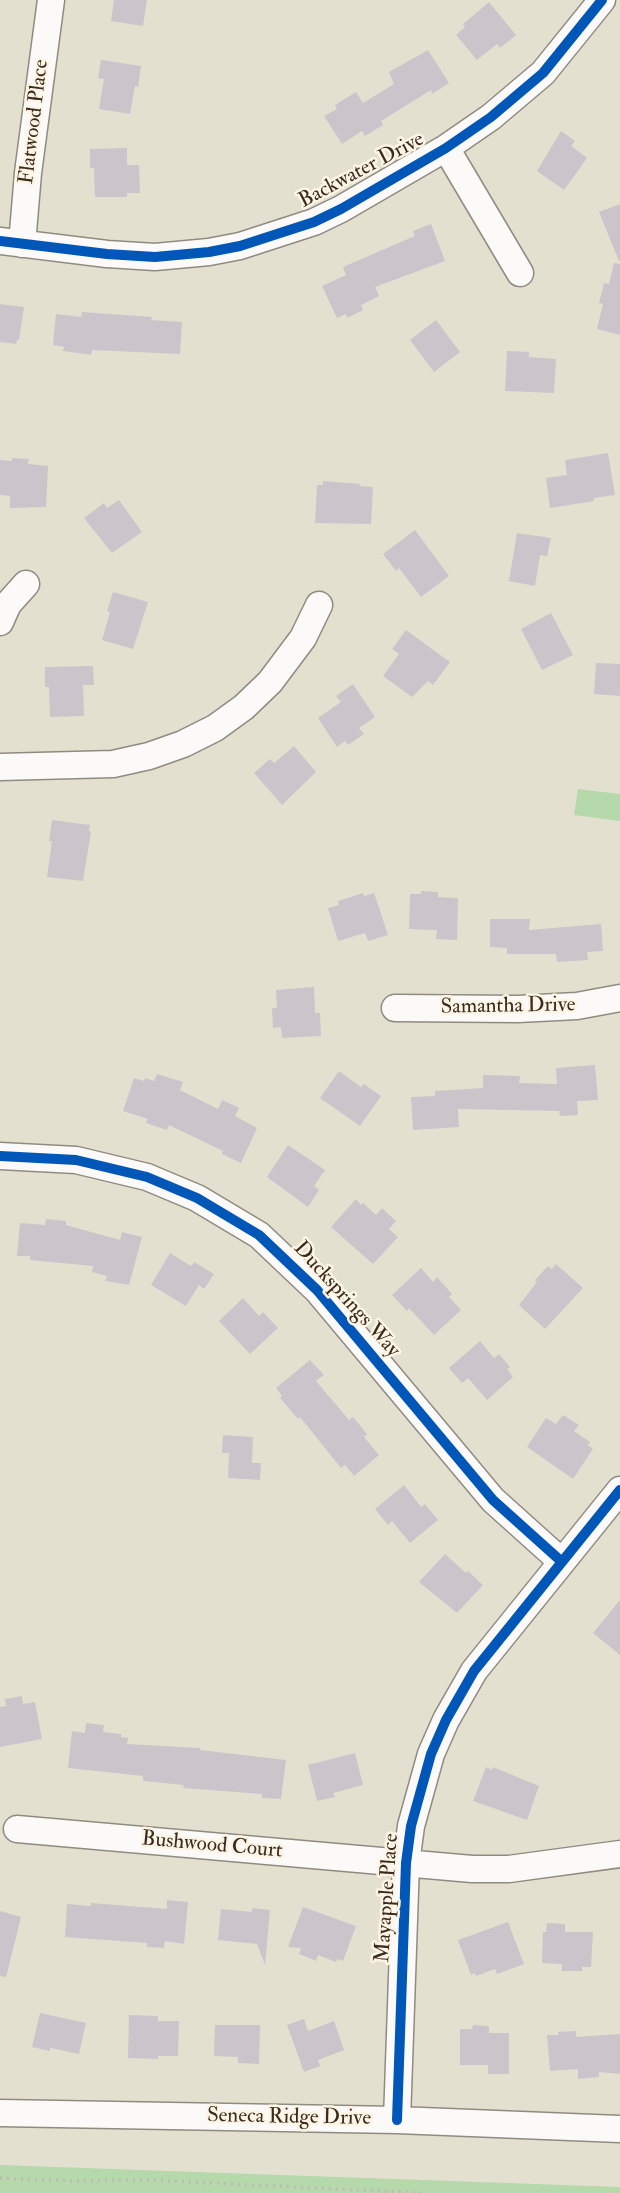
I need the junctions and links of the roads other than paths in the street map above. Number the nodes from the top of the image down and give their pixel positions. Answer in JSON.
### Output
{"nodes":[{"id":1,"x":51,"y":0,"type":"edge"},
{"id":2,"x":602,"y":0,"type":"edge"},
{"id":3,"x":446,"y":148,"type":"junction"},
{"id":4,"x":11,"y":243,"type":"edge"},
{"id":5,"x":520,"y":273,"type":"dead end"},
{"id":6,"x":26,"y":584,"type":"dead end"},
{"id":7,"x":319,"y":604,"type":"dead end"},
{"id":8,"x":0,"y":622,"type":"edge"},
{"id":9,"x":0,"y":767,"type":"edge"},
{"id":10,"x":620,"y":998,"type":"edge"},
{"id":11,"x":394,"y":1008,"type":"dead end"},
{"id":12,"x":0,"y":1156,"type":"edge"},
{"id":13,"x":620,"y":1490,"type":"edge"},
{"id":14,"x":562,"y":1563,"type":"junction"},
{"id":15,"x":17,"y":1829,"type":"dead end"},
{"id":16,"x":620,"y":1854,"type":"edge"},
{"id":17,"x":406,"y":1863,"type":"junction"},
{"id":18,"x":0,"y":2113,"type":"edge"},
{"id":19,"x":397,"y":2120,"type":"junction"},
{"id":20,"x":620,"y":2129,"type":"edge"}],
"edges":[{"from":1,"to":4,"type":"street","name":"Flatwood Place"},
{"from":2,"to":3,"type":"street","name":"Backwater Drive"},
{"from":3,"to":4,"type":"street","name":"Backwater Drive"},
{"from":3,"to":5,"type":"street"},
{"from":6,"to":8,"type":"street"},
{"from":7,"to":9,"type":"street"},
{"from":10,"to":11,"type":"street","name":"Samantha Drive"},
{"from":12,"to":14,"type":"street","name":"Ducksprings Way"},
{"from":13,"to":14,"type":"street","name":"Mayapple Place"},
{"from":14,"to":17,"type":"street","name":"Mayapple Place"},
{"from":15,"to":17,"type":"street","name":"Bushwood Court"},
{"from":16,"to":17,"type":"street","name":"Bushwood Court"},
{"from":17,"to":19,"type":"street","name":"Mayapple Place"},
{"from":18,"to":19,"type":"street","name":"Seneca Ridge Drive"},
{"from":19,"to":20,"type":"street","name":"Seneca Ridge Drive"}]}
